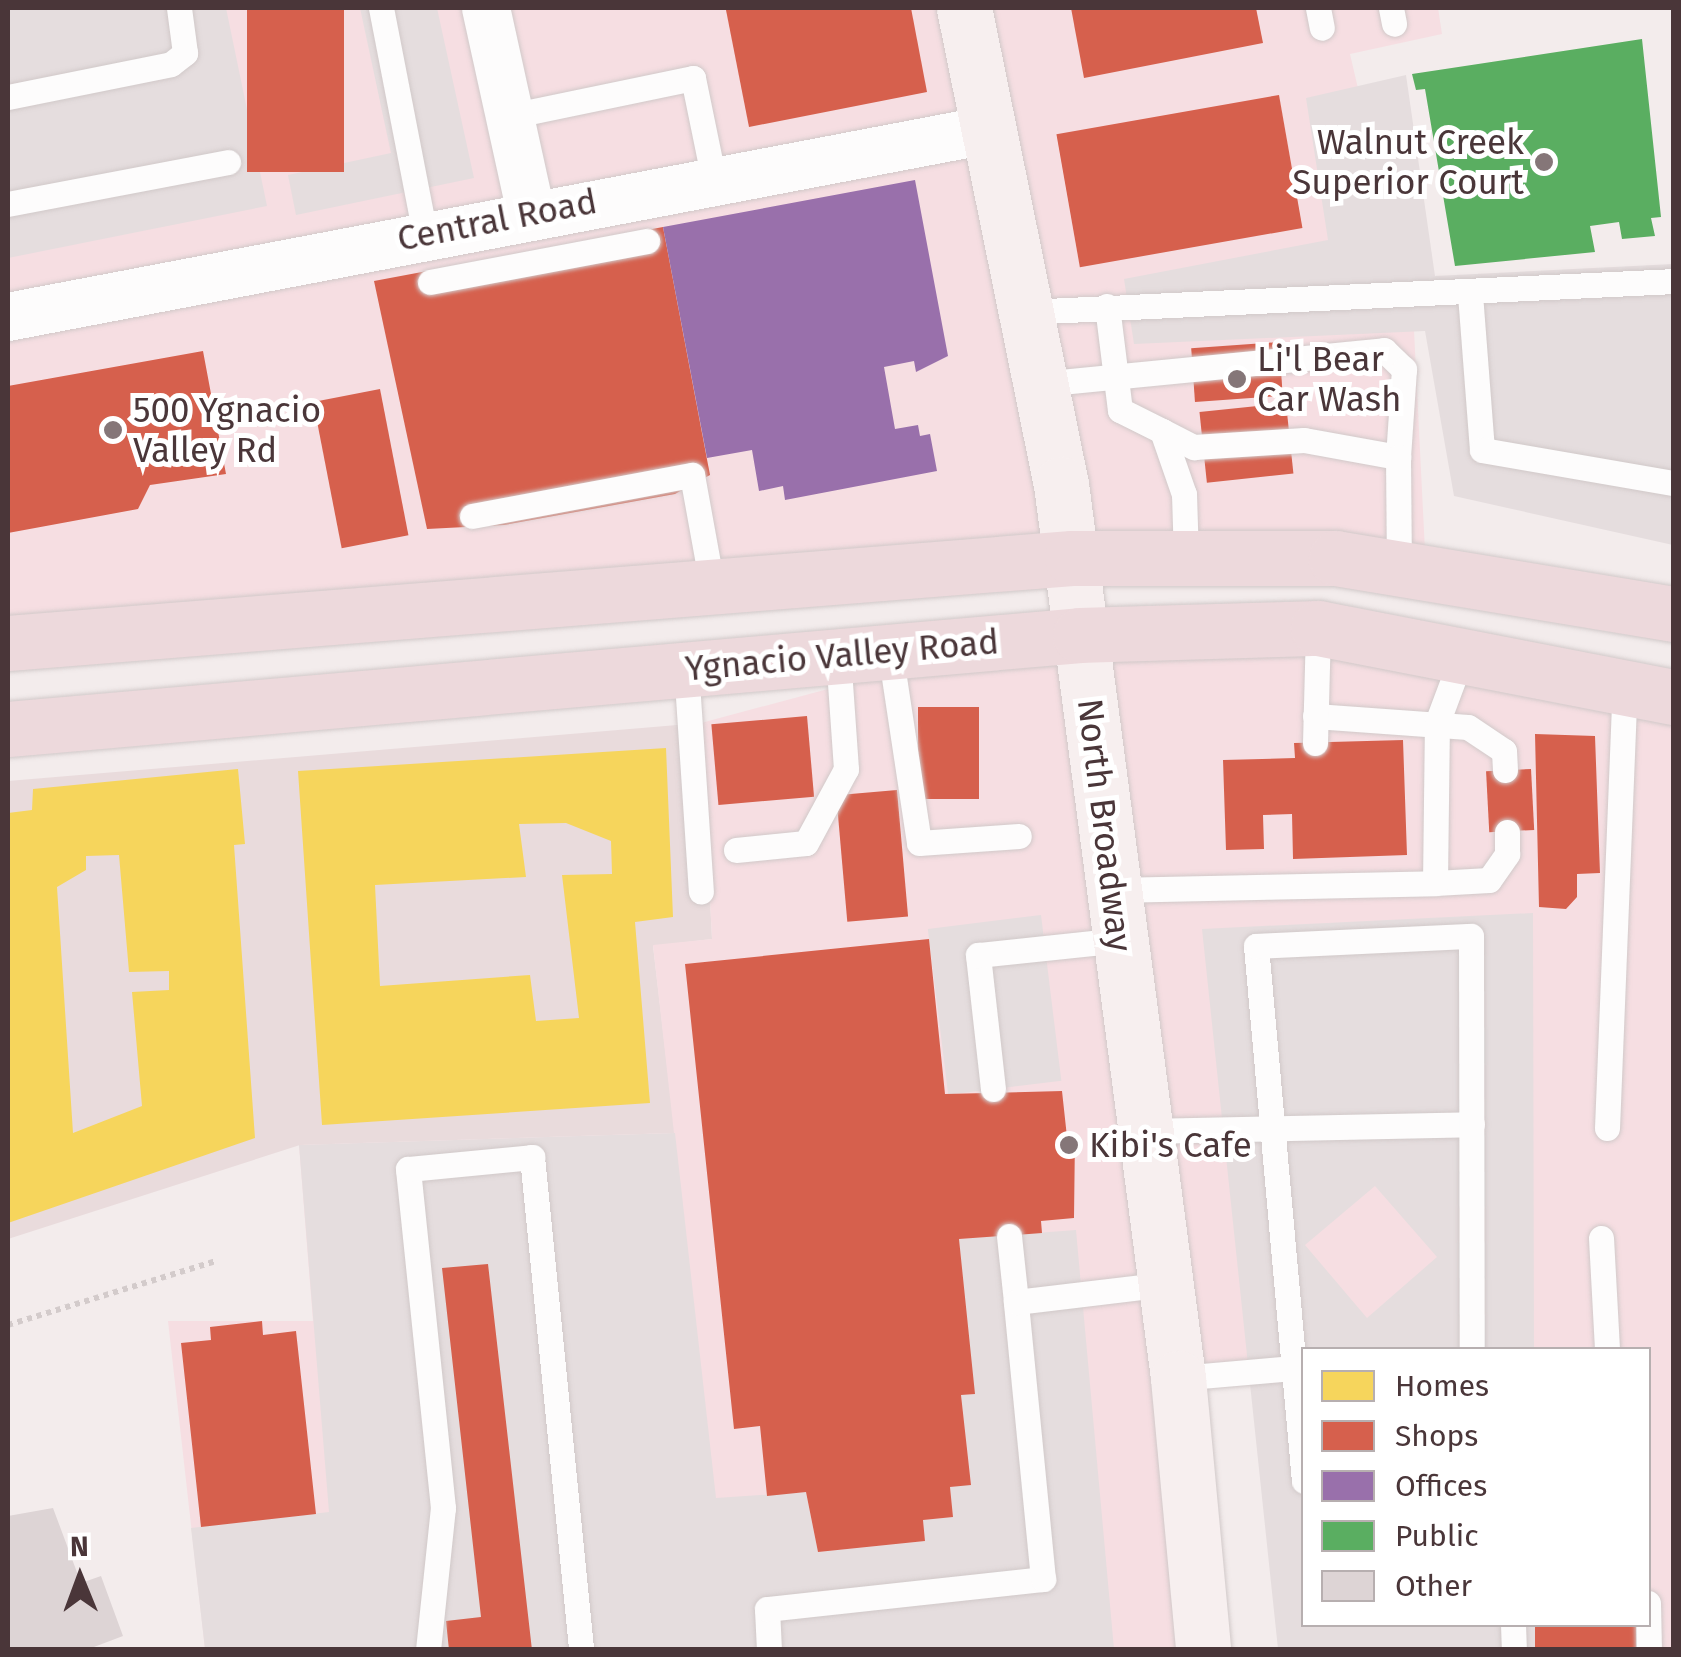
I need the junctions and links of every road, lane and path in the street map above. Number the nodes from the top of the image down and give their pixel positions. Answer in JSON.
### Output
{"nodes":[{"id":1,"x":179,"y":8,"type":"edge"},
{"id":2,"x":381,"y":8,"type":"edge"},
{"id":3,"x":486,"y":8,"type":"edge"},
{"id":4,"x":964,"y":8,"type":"edge"},
{"id":5,"x":8,"y":98,"type":"edge"},
{"id":6,"x":510,"y":116,"type":"junction"},
{"id":7,"x":987,"y":130,"type":"junction"},
{"id":8,"x":228,"y":162,"type":"dead end"},
{"id":9,"x":714,"y":180,"type":"junction"},
{"id":10,"x":8,"y":204,"type":"edge"},
{"id":11,"x":650,"y":221,"type":"junction"},
{"id":12,"x":535,"y":231,"type":"junction"},
{"id":13,"x":424,"y":234,"type":"junction"},
{"id":14,"x":1674,"y":281,"type":"edge"},
{"id":15,"x":430,"y":282,"type":"dead end"},
{"id":16,"x":1470,"y":294,"type":"junction"},
{"id":17,"x":1108,"y":306,"type":"junction"},
{"id":18,"x":1025,"y":312,"type":"junction"},
{"id":19,"x":8,"y":317,"type":"edge"},
{"id":20,"x":1116,"y":372,"type":"junction"},
{"id":21,"x":1040,"y":384,"type":"junction"},
{"id":22,"x":1162,"y":432,"type":"junction"},
{"id":23,"x":1398,"y":457,"type":"junction"},
{"id":24,"x":1674,"y":483,"type":"edge"},
{"id":25,"x":472,"y":516,"type":"dead end"},
{"id":26,"x":1072,"y":558,"type":"junction"},
{"id":27,"x":1186,"y":558,"type":"junction"},
{"id":28,"x":1399,"y":567,"type":"junction"},
{"id":29,"x":712,"y":585,"type":"junction"},
{"id":30,"x":1674,"y":614,"type":"edge"},
{"id":31,"x":1318,"y":628,"type":"junction"},
{"id":32,"x":1080,"y":635,"type":"junction"},
{"id":33,"x":8,"y":643,"type":"edge"},
{"id":34,"x":864,"y":653,"type":"junction"},
{"id":35,"x":1462,"y":656,"type":"junction"},
{"id":36,"x":686,"y":667,"type":"junction"},
{"id":37,"x":1649,"y":692,"type":"edge"},
{"id":38,"x":1316,"y":716,"type":"junction"},
{"id":39,"x":1436,"y":723,"type":"junction"},
{"id":40,"x":8,"y":729,"type":"edge"},
{"id":41,"x":1315,"y":743,"type":"dead end"},
{"id":42,"x":1505,"y":770,"type":"dead end"},
{"id":43,"x":1507,"y":832,"type":"dead end"},
{"id":44,"x":1019,"y":836,"type":"dead end"},
{"id":45,"x":736,"y":850,"type":"dead end"},
{"id":46,"x":1434,"y":883,"type":"junction"},
{"id":47,"x":701,"y":892,"type":"dead end"},
{"id":48,"x":1117,"y":915,"type":"junction"},
{"id":49,"x":993,"y":1089,"type":"dead end"},
{"id":50,"x":1472,"y":1124,"type":"junction"},
{"id":51,"x":1273,"y":1128,"type":"junction"},
{"id":52,"x":1607,"y":1128,"type":"dead end"},
{"id":53,"x":1146,"y":1131,"type":"junction"},
{"id":54,"x":1009,"y":1236,"type":"dead end"},
{"id":55,"x":1601,"y":1238,"type":"dead end"},
{"id":56,"x":216,"y":1261,"type":"dead end"},
{"id":57,"x":1166,"y":1284,"type":"junction"},
{"id":58,"x":1016,"y":1302,"type":"junction"},
{"id":59,"x":8,"y":1325,"type":"edge"},
{"id":60,"x":1472,"y":1347,"type":"edge"},
{"id":61,"x":1607,"y":1347,"type":"edge"},
{"id":62,"x":1299,"y":1367,"type":"edge"},
{"id":63,"x":1178,"y":1378,"type":"junction"},
{"id":64,"x":1301,"y":1412,"type":"edge"},
{"id":65,"x":428,"y":1650,"type":"edge"},
{"id":66,"x":581,"y":1650,"type":"edge"},
{"id":67,"x":768,"y":1650,"type":"edge"},
{"id":68,"x":1203,"y":1650,"type":"edge"}],
"edges":[{"from":1,"to":5,"type":"lane"},
{"from":2,"to":13,"type":"lane"},
{"from":3,"to":6,"type":"street"},
{"from":4,"to":7,"type":"street","name":"North Broadway"},
{"from":6,"to":9,"type":"lane"},
{"from":6,"to":12,"type":"street"},
{"from":7,"to":9,"type":"street","name":"Central Road"},
{"from":7,"to":18,"type":"street","name":"North Broadway"},
{"from":8,"to":10,"type":"lane"},
{"from":9,"to":11,"type":"street","name":"Central Road"},
{"from":11,"to":12,"type":"street","name":"Central Road"},
{"from":11,"to":15,"type":"lane"},
{"from":12,"to":13,"type":"street","name":"Central Road"},
{"from":13,"to":19,"type":"street","name":"Central Road"},
{"from":14,"to":16,"type":"lane"},
{"from":16,"to":17,"type":"lane"},
{"from":16,"to":24,"type":"lane"},
{"from":17,"to":18,"type":"lane"},
{"from":17,"to":20,"type":"lane"},
{"from":18,"to":21,"type":"street","name":"North Broadway"},
{"from":20,"to":21,"type":"lane"},
{"from":20,"to":22,"type":"lane"},
{"from":20,"to":23,"type":"lane"},
{"from":21,"to":26,"type":"street","name":"North Broadway"},
{"from":22,"to":23,"type":"lane"},
{"from":22,"to":27,"type":"lane"},
{"from":23,"to":28,"type":"lane"},
{"from":25,"to":29,"type":"lane"},
{"from":26,"to":27,"type":"highway"},
{"from":26,"to":29,"type":"highway"},
{"from":26,"to":32,"type":"street","name":"North Broadway"},
{"from":27,"to":28,"type":"highway"},
{"from":28,"to":30,"type":"highway"},
{"from":29,"to":33,"type":"highway"},
{"from":31,"to":32,"type":"highway","name":"Ygnacio Valley Road"},
{"from":31,"to":35,"type":"highway","name":"Ygnacio Valley Road"},
{"from":31,"to":38,"type":"lane"},
{"from":32,"to":34,"type":"highway","name":"Ygnacio Valley Road"},
{"from":32,"to":48,"type":"street","name":"North Broadway"},
{"from":34,"to":36,"type":"highway","name":"Ygnacio Valley Road"},
{"from":34,"to":44,"type":"lane"},
{"from":34,"to":45,"type":"lane"},
{"from":35,"to":37,"type":"highway","name":"Ygnacio Valley Road"},
{"from":35,"to":39,"type":"lane"},
{"from":36,"to":40,"type":"highway","name":"Ygnacio Valley Road"},
{"from":36,"to":47,"type":"lane"},
{"from":37,"to":52,"type":"lane"},
{"from":38,"to":39,"type":"lane"},
{"from":38,"to":41,"type":"lane"},
{"from":39,"to":42,"type":"lane"},
{"from":39,"to":46,"type":"lane"},
{"from":43,"to":46,"type":"lane"},
{"from":46,"to":48,"type":"lane"},
{"from":48,"to":49,"type":"lane"},
{"from":48,"to":53,"type":"street","name":"North Broadway"},
{"from":50,"to":51,"type":"lane"},
{"from":50,"to":51,"type":"lane"},
{"from":50,"to":60,"type":"lane"},
{"from":51,"to":53,"type":"lane"},
{"from":51,"to":62,"type":"lane"},
{"from":53,"to":57,"type":"street","name":"North Broadway"},
{"from":54,"to":58,"type":"lane"},
{"from":55,"to":61,"type":"lane"},
{"from":56,"to":59,"type":"path"},
{"from":57,"to":58,"type":"lane"},
{"from":57,"to":63,"type":"street","name":"North Broadway"},
{"from":58,"to":67,"type":"lane"},
{"from":62,"to":63,"type":"lane"},
{"from":62,"to":64,"type":"lane"},
{"from":63,"to":68,"type":"street","name":"North Broadway"},
{"from":65,"to":66,"type":"lane"}]}
